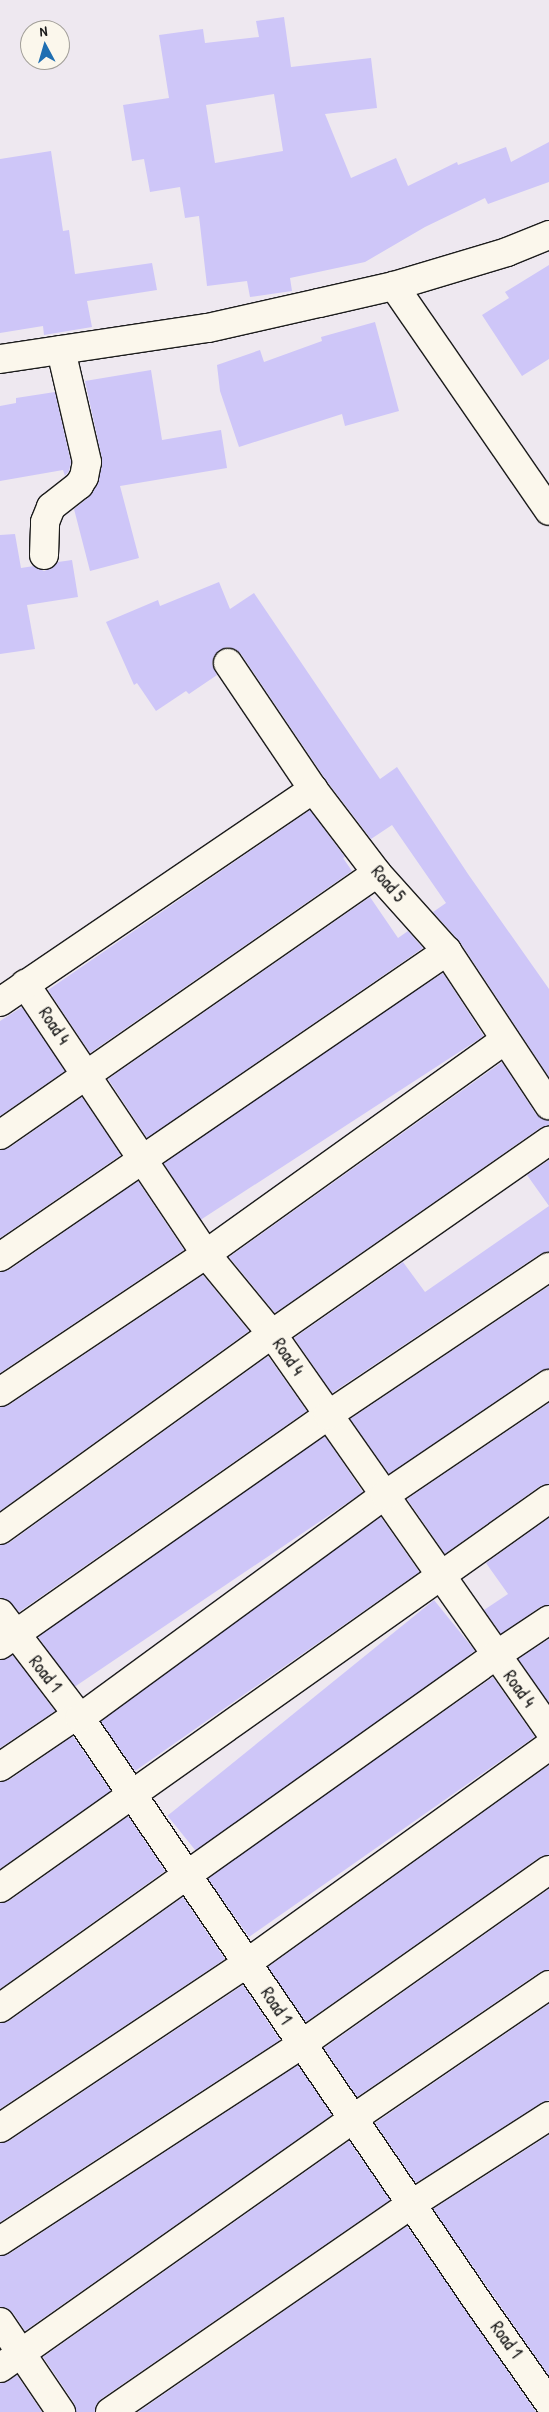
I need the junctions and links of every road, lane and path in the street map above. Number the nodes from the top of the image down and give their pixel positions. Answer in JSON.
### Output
{"nodes":[{"id":1,"x":549,"y":235,"type":"edge"},
{"id":2,"x":394,"y":286,"type":"junction"},
{"id":3,"x":61,"y":350,"type":"junction"},
{"id":4,"x":0,"y":359,"type":"edge"},
{"id":5,"x":549,"y":511,"type":"edge"},
{"id":6,"x":44,"y":555,"type":"dead end"},
{"id":7,"x":228,"y":663,"type":"dead end"},
{"id":8,"x":313,"y":789,"type":"junction"},
{"id":9,"x":377,"y":873,"type":"junction"},
{"id":10,"x":447,"y":951,"type":"junction"},
{"id":11,"x":25,"y":984,"type":"junction"},
{"id":12,"x":0,"y":1002,"type":"edge"},
{"id":13,"x":504,"y":1041,"type":"junction"},
{"id":14,"x":87,"y":1075,"type":"junction"},
{"id":15,"x":549,"y":1105,"type":"edge"},
{"id":16,"x":0,"y":1135,"type":"edge"},
{"id":17,"x":549,"y":1141,"type":"edge"},
{"id":18,"x":143,"y":1158,"type":"junction"},
{"id":19,"x":206,"y":1254,"type":"junction"},
{"id":20,"x":0,"y":1257,"type":"edge"},
{"id":21,"x":549,"y":1267,"type":"edge"},
{"id":22,"x":272,"y":1334,"type":"junction"},
{"id":23,"x":549,"y":1384,"type":"edge"},
{"id":24,"x":0,"y":1392,"type":"edge"},
{"id":25,"x":328,"y":1415,"type":"junction"},
{"id":26,"x":385,"y":1495,"type":"junction"},
{"id":27,"x":549,"y":1499,"type":"edge"},
{"id":28,"x":0,"y":1530,"type":"edge"},
{"id":29,"x":442,"y":1575,"type":"junction"},
{"id":30,"x":549,"y":1620,"type":"edge"},
{"id":31,"x":5,"y":1631,"type":"edge"},
{"id":32,"x":495,"y":1656,"type":"junction"},
{"id":33,"x":80,"y":1718,"type":"junction"},
{"id":34,"x":549,"y":1730,"type":"edge"},
{"id":35,"x":549,"y":1746,"type":"edge"},
{"id":36,"x":0,"y":1768,"type":"edge"},
{"id":37,"x":132,"y":1794,"type":"junction"},
{"id":38,"x":549,"y":1870,"type":"edge"},
{"id":39,"x":188,"y":1875,"type":"junction"},
{"id":40,"x":0,"y":1888,"type":"edge"},
{"id":41,"x":246,"y":1962,"type":"junction"},
{"id":42,"x":549,"y":1985,"type":"edge"},
{"id":43,"x":0,"y":2008,"type":"edge"},
{"id":44,"x":302,"y":2044,"type":"junction"},
{"id":45,"x":549,"y":2116,"type":"edge"},
{"id":46,"x":354,"y":2118,"type":"junction"},
{"id":47,"x":0,"y":2128,"type":"edge"},
{"id":48,"x":412,"y":2204,"type":"junction"},
{"id":49,"x":0,"y":2241,"type":"edge"},
{"id":50,"x":0,"y":2322,"type":"edge"},
{"id":51,"x":11,"y":2361,"type":"edge"},
{"id":52,"x":549,"y":2403,"type":"edge"},
{"id":53,"x":61,"y":2412,"type":"edge"},
{"id":54,"x":110,"y":2412,"type":"edge"}],
"edges":[{"from":1,"to":2,"type":"street"},
{"from":2,"to":3,"type":"street"},
{"from":2,"to":5,"type":"street"},
{"from":3,"to":4,"type":"street"},
{"from":3,"to":6,"type":"street"},
{"from":7,"to":8,"type":"street","name":"Road 5"},
{"from":8,"to":9,"type":"street","name":"Road 5"},
{"from":8,"to":11,"type":"street"},
{"from":9,"to":10,"type":"street","name":"Road 5"},
{"from":9,"to":14,"type":"street"},
{"from":10,"to":13,"type":"street","name":"Road 5"},
{"from":10,"to":18,"type":"street"},
{"from":11,"to":12,"type":"street"},
{"from":11,"to":14,"type":"street","name":"Road 4"},
{"from":13,"to":15,"type":"street","name":"Road 5"},
{"from":13,"to":19,"type":"street"},
{"from":14,"to":16,"type":"street"},
{"from":14,"to":18,"type":"street","name":"Road 4"},
{"from":17,"to":22,"type":"street"},
{"from":18,"to":19,"type":"street","name":"Road 4"},
{"from":18,"to":20,"type":"street"},
{"from":19,"to":22,"type":"street","name":"Road 4"},
{"from":19,"to":24,"type":"street"},
{"from":21,"to":25,"type":"street"},
{"from":22,"to":25,"type":"street","name":"Road 4"},
{"from":22,"to":28,"type":"street"},
{"from":23,"to":26,"type":"street"},
{"from":25,"to":26,"type":"street","name":"Road 4"},
{"from":25,"to":31,"type":"street"},
{"from":26,"to":29,"type":"street","name":"Road 4"},
{"from":26,"to":33,"type":"street"},
{"from":27,"to":29,"type":"street"},
{"from":29,"to":32,"type":"street","name":"Road 4"},
{"from":29,"to":37,"type":"street"},
{"from":30,"to":32,"type":"street"},
{"from":31,"to":33,"type":"street","name":"Road 1"},
{"from":32,"to":34,"type":"street","name":"Road 4"},
{"from":32,"to":39,"type":"street"},
{"from":33,"to":36,"type":"street"},
{"from":33,"to":37,"type":"street","name":"Road 1"},
{"from":35,"to":41,"type":"street"},
{"from":37,"to":39,"type":"street","name":"Road 1"},
{"from":37,"to":40,"type":"street"},
{"from":38,"to":44,"type":"street"},
{"from":39,"to":41,"type":"street","name":"Road 1"},
{"from":39,"to":43,"type":"street"},
{"from":41,"to":44,"type":"street","name":"Road 1"},
{"from":41,"to":47,"type":"street"},
{"from":42,"to":46,"type":"street"},
{"from":44,"to":46,"type":"street","name":"Road 1"},
{"from":44,"to":49,"type":"street"},
{"from":45,"to":48,"type":"street"},
{"from":46,"to":48,"type":"street","name":"Road 1"},
{"from":46,"to":51,"type":"street"},
{"from":48,"to":52,"type":"street","name":"Road 1"},
{"from":48,"to":54,"type":"street"},
{"from":50,"to":51,"type":"street"},
{"from":51,"to":53,"type":"street"}]}
